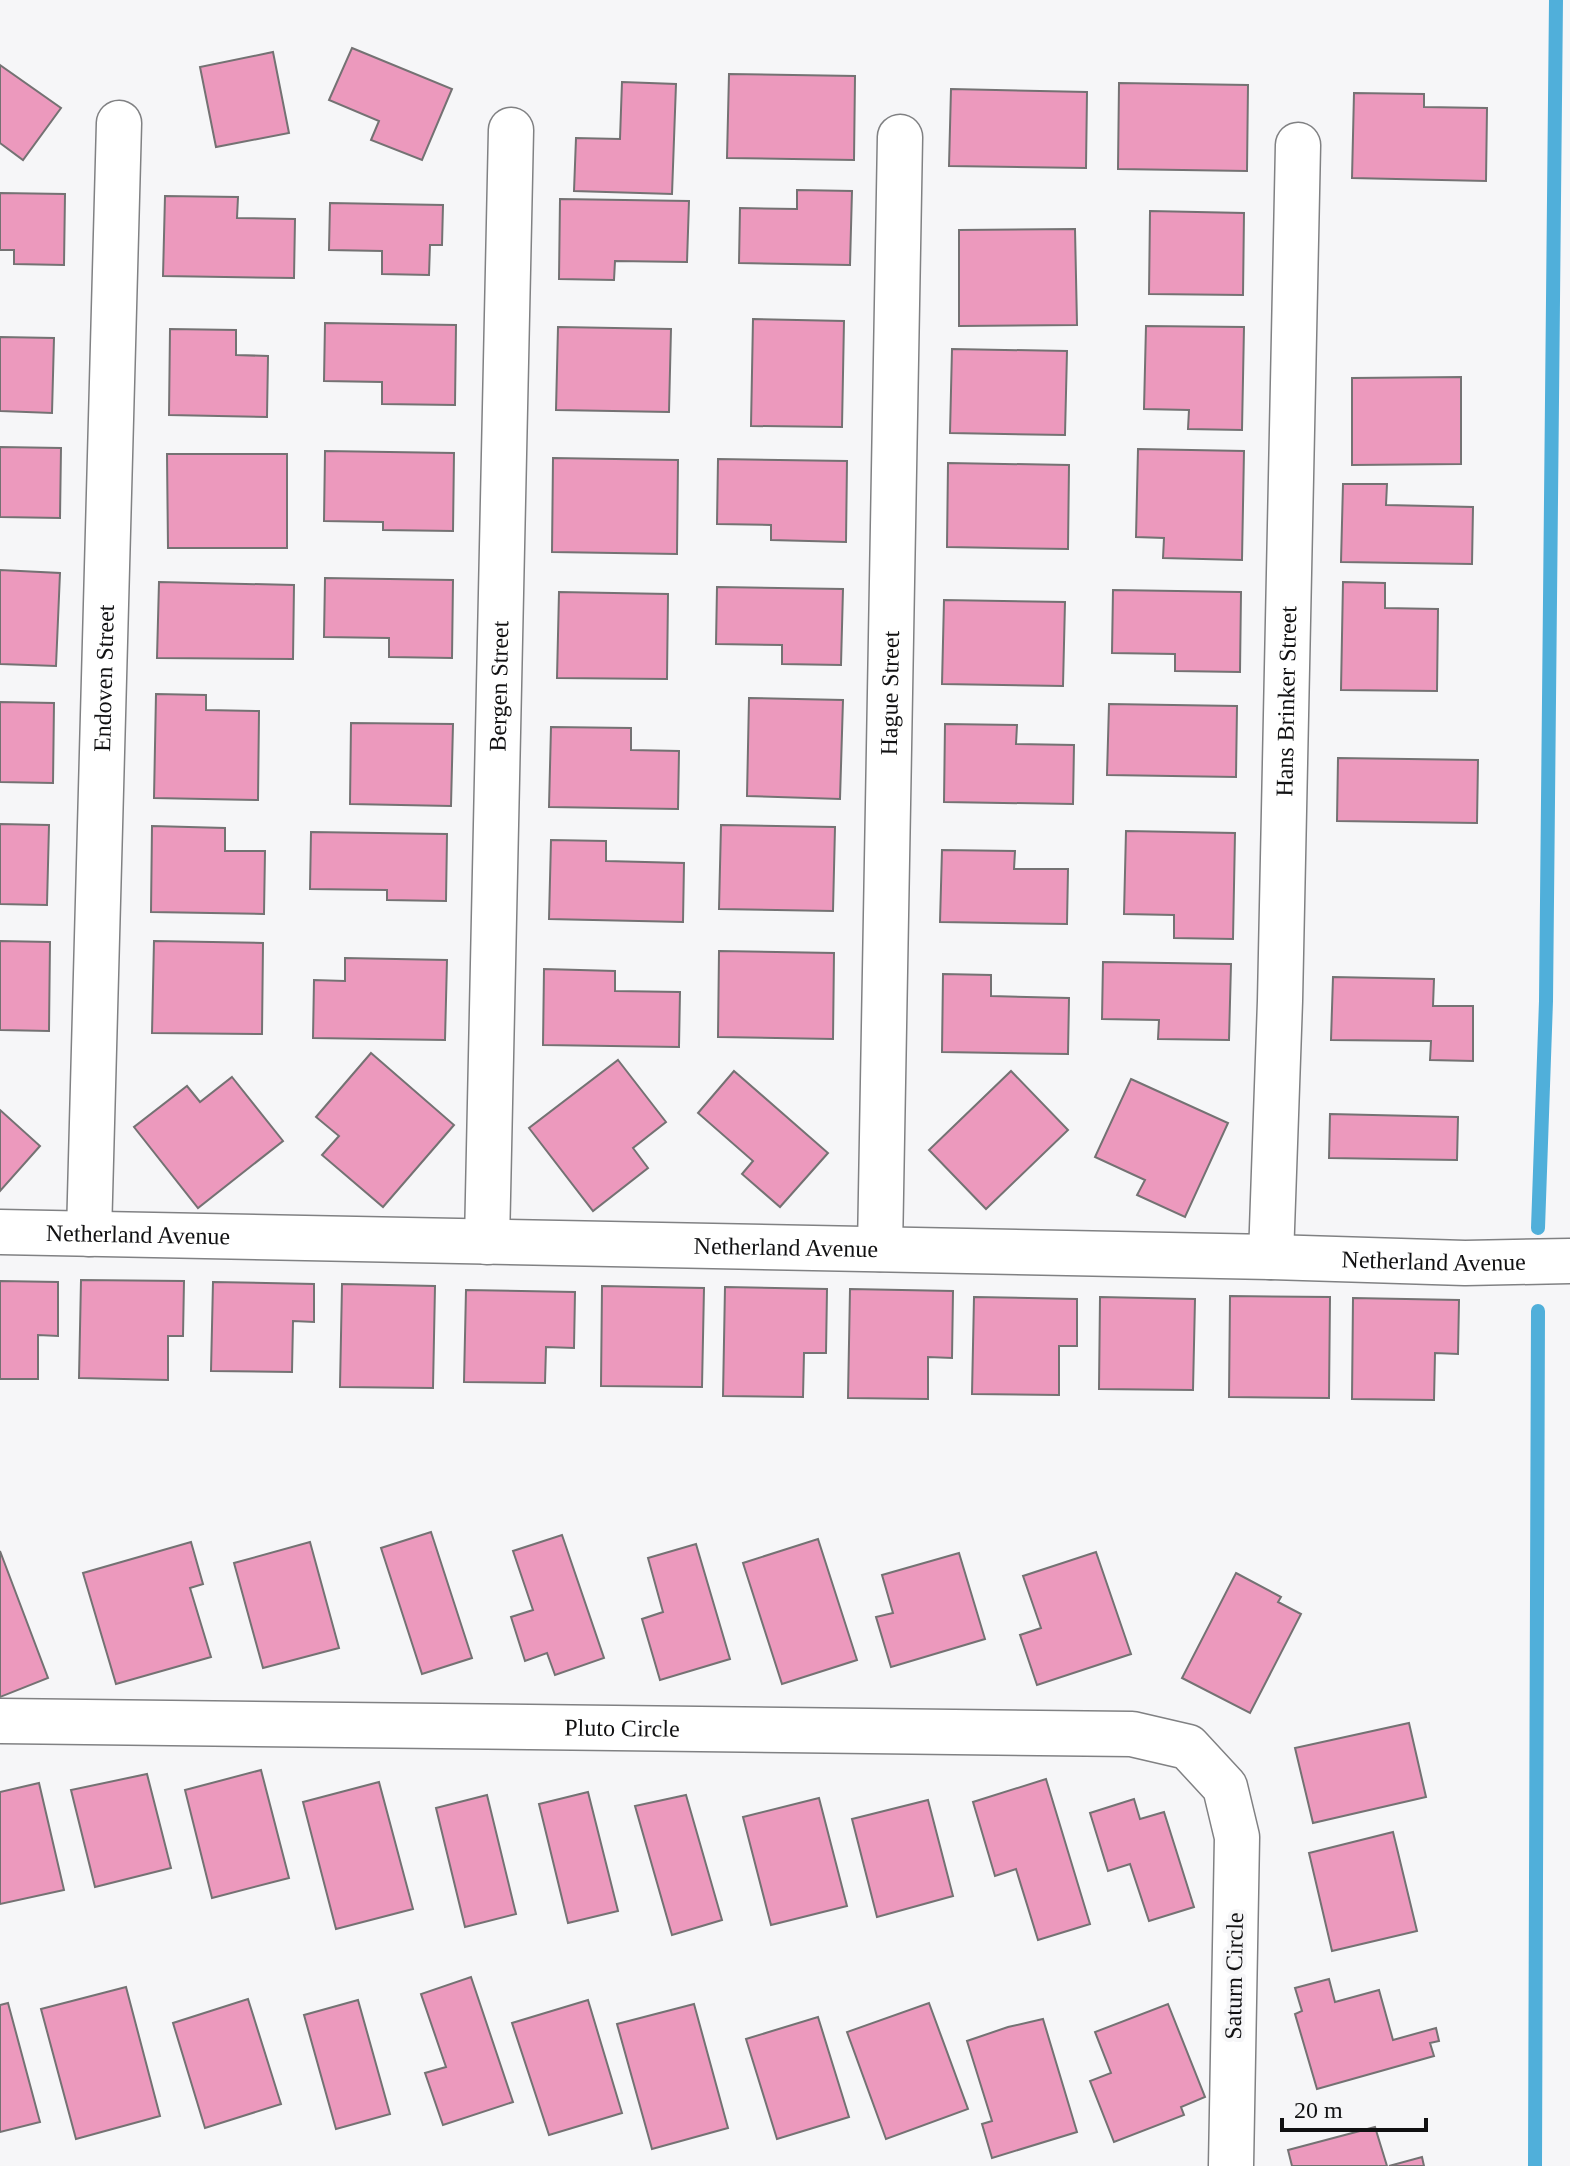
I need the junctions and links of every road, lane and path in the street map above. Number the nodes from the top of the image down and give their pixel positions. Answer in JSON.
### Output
{"nodes":[{"id":1,"x":119,"y":123,"type":"dead end"},
{"id":2,"x":511,"y":130,"type":"dead end"},
{"id":3,"x":900,"y":137,"type":"dead end"},
{"id":4,"x":1298,"y":145,"type":"dead end"},
{"id":5,"x":0,"y":1232,"type":"edge"},
{"id":6,"x":89,"y":1234,"type":"junction"},
{"id":7,"x":487,"y":1242,"type":"junction"},
{"id":8,"x":880,"y":1249,"type":"junction"},
{"id":9,"x":1271,"y":1257,"type":"junction"},
{"id":10,"x":1570,"y":1261,"type":"edge"},
{"id":11,"x":0,"y":1721,"type":"edge"},
{"id":12,"x":1225,"y":1787,"type":"joint"},
{"id":13,"x":1231,"y":2166,"type":"edge"}],
"edges":[{"from":1,"to":6,"type":"street","name":"Endoven Street"},
{"from":2,"to":7,"type":"street","name":"Bergen Street"},
{"from":3,"to":8,"type":"street","name":"Hague Street"},
{"from":4,"to":9,"type":"street","name":"Hans Brinker Street"},
{"from":5,"to":6,"type":"street","name":"Netherland Avenue"},
{"from":6,"to":7,"type":"street","name":"Netherland Avenue"},
{"from":7,"to":8,"type":"street","name":"Netherland Avenue"},
{"from":8,"to":9,"type":"street","name":"Netherland Avenue"},
{"from":9,"to":10,"type":"street","name":"Netherland Avenue"},
{"from":11,"to":12,"type":"street","name":"Pluto Circle"},
{"from":12,"to":13,"type":"street","name":"Saturn Circle"}]}
